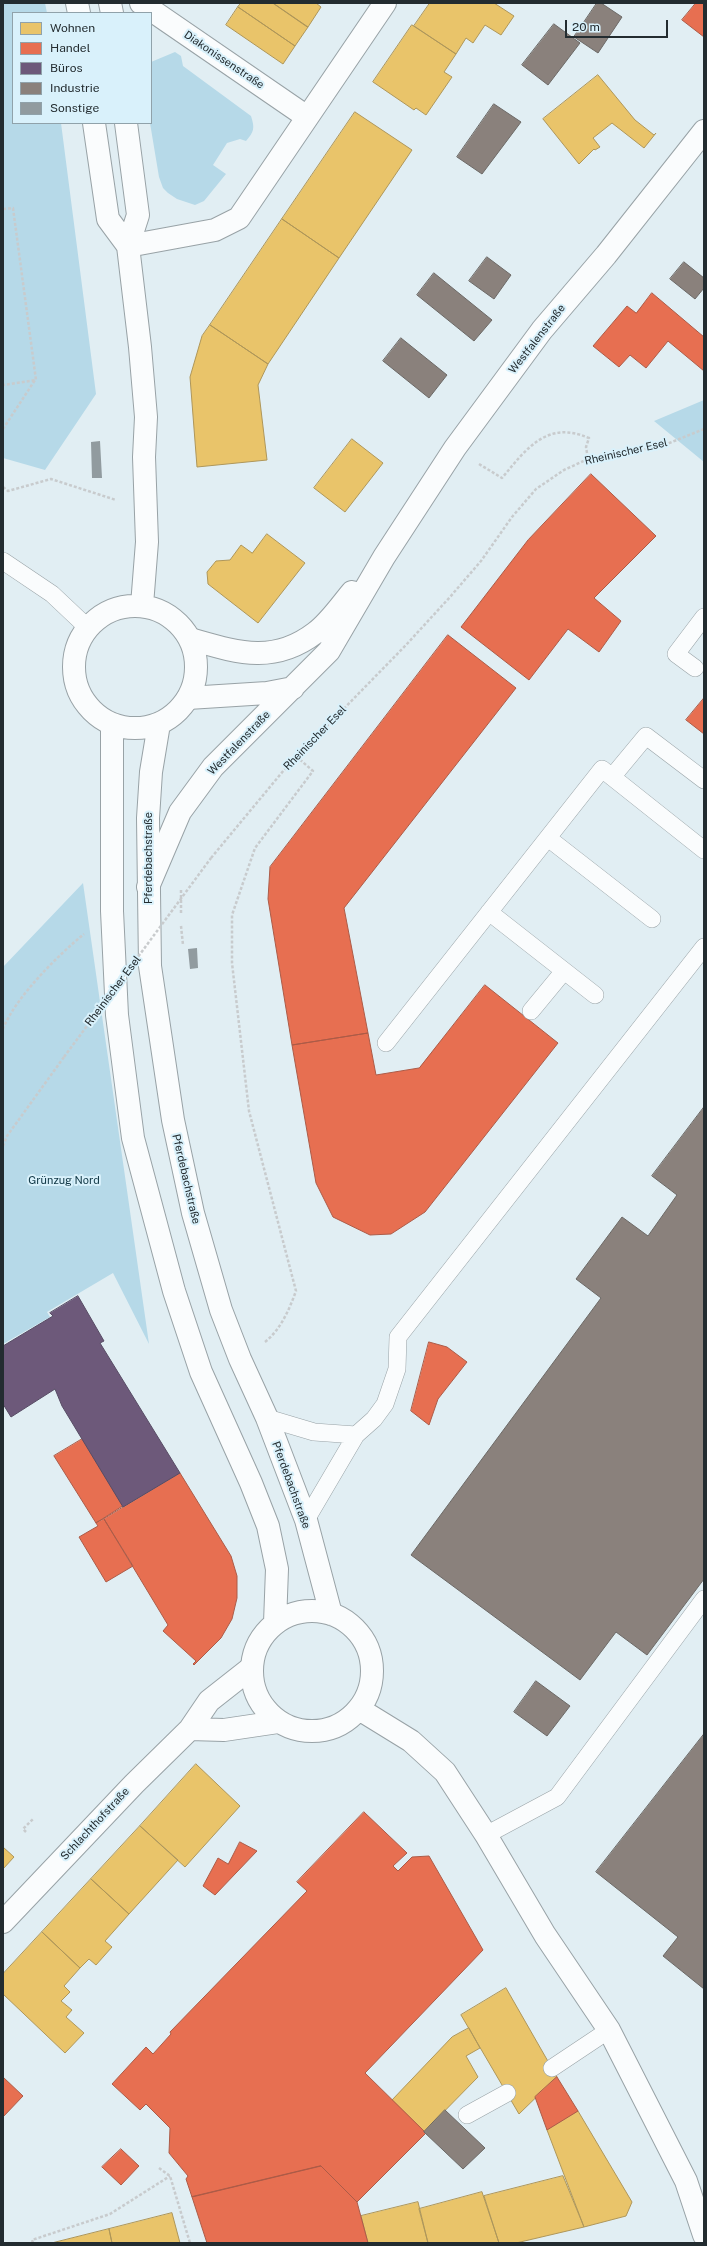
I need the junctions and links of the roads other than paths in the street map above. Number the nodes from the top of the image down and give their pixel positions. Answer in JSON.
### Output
{"nodes":[{"id":1,"x":141,"y":3,"type":"edge"},
{"id":2,"x":385,"y":3,"type":"edge"},
{"id":3,"x":307,"y":117,"type":"junction"},
{"id":4,"x":94,"y":124,"type":"edge"},
{"id":5,"x":126,"y":124,"type":"edge"},
{"id":6,"x":704,"y":132,"type":"edge"},
{"id":7,"x":128,"y":246,"type":"junction"},
{"id":8,"x":384,"y":557,"type":"junction"},
{"id":9,"x":3,"y":561,"type":"edge"},
{"id":10,"x":142,"y":605,"type":"junction"},
{"id":11,"x":704,"y":617,"type":"edge"},
{"id":12,"x":87,"y":627,"type":"junction"},
{"id":13,"x":190,"y":639,"type":"junction"},
{"id":14,"x":695,"y":668,"type":"dead end"},
{"id":15,"x":294,"y":688,"type":"junction"},
{"id":16,"x":188,"y":698,"type":"junction"},
{"id":17,"x":112,"y":724,"type":"junction"},
{"id":18,"x":158,"y":724,"type":"junction"},
{"id":19,"x":612,"y":777,"type":"junction"},
{"id":20,"x":704,"y":780,"type":"edge"},
{"id":21,"x":548,"y":838,"type":"junction"},
{"id":22,"x":704,"y":850,"type":"edge"},
{"id":23,"x":148,"y":887,"type":"junction"},
{"id":24,"x":490,"y":912,"type":"junction"},
{"id":25,"x":652,"y":919,"type":"dead end"},
{"id":26,"x":704,"y":947,"type":"edge"},
{"id":27,"x":564,"y":971,"type":"junction"},
{"id":28,"x":595,"y":995,"type":"dead end"},
{"id":29,"x":531,"y":1011,"type":"dead end"},
{"id":30,"x":386,"y":1043,"type":"dead end"},
{"id":31,"x":266,"y":1418,"type":"junction"},
{"id":32,"x":356,"y":1435,"type":"junction"},
{"id":33,"x":306,"y":1520,"type":"junction"},
{"id":34,"x":704,"y":1599,"type":"edge"},
{"id":35,"x":331,"y":1614,"type":"junction"},
{"id":36,"x":275,"y":1623,"type":"junction"},
{"id":37,"x":251,"y":1668,"type":"junction"},
{"id":38,"x":359,"y":1709,"type":"junction"},
{"id":39,"x":278,"y":1722,"type":"junction"},
{"id":40,"x":190,"y":1729,"type":"junction"},
{"id":41,"x":486,"y":1835,"type":"junction"},
{"id":42,"x":3,"y":1922,"type":"edge"},
{"id":43,"x":609,"y":2030,"type":"junction"},
{"id":44,"x":552,"y":2068,"type":"dead end"},
{"id":45,"x":507,"y":2093,"type":"dead end"},
{"id":46,"x":466,"y":2115,"type":"dead end"},
{"id":47,"x":704,"y":2235,"type":"edge"}],
"edges":[{"from":1,"to":3,"type":"main road","name":"Diakonissenstraße"},
{"from":2,"to":3,"type":"main road"},
{"from":3,"to":7,"type":"main road"},
{"from":4,"to":7,"type":"main road"},
{"from":5,"to":7,"type":"main road"},
{"from":6,"to":8,"type":"main road","name":"Westfalenstraße"},
{"from":7,"to":10,"type":"main road"},
{"from":8,"to":13,"type":"main road","name":"Westfalenstraße"},
{"from":8,"to":15,"type":"main road","name":"Westfalenstraße"},
{"from":9,"to":12,"type":"lane"},
{"from":10,"to":12,"type":"main road"},
{"from":10,"to":13,"type":"main road"},
{"from":11,"to":14,"type":"lane"},
{"from":12,"to":17,"type":"main road"},
{"from":13,"to":16,"type":"main road"},
{"from":15,"to":16,"type":"main road","name":"Westfalenstraße"},
{"from":15,"to":23,"type":"main road","name":"Westfalenstraße"},
{"from":16,"to":18,"type":"main road"},
{"from":17,"to":18,"type":"main road"},
{"from":17,"to":36,"type":"main road"},
{"from":18,"to":23,"type":"main road","name":"Pferdebachstraße"},
{"from":19,"to":20,"type":"lane"},
{"from":19,"to":21,"type":"lane"},
{"from":19,"to":22,"type":"lane"},
{"from":21,"to":24,"type":"lane"},
{"from":21,"to":25,"type":"lane"},
{"from":23,"to":31,"type":"main road","name":"Pferdebachstraße"},
{"from":24,"to":27,"type":"lane"},
{"from":24,"to":30,"type":"lane"},
{"from":26,"to":32,"type":"lane"},
{"from":27,"to":28,"type":"lane"},
{"from":27,"to":29,"type":"lane"},
{"from":31,"to":32,"type":"lane"},
{"from":31,"to":33,"type":"main road","name":"Pferdebachstraße"},
{"from":32,"to":33,"type":"lane"},
{"from":33,"to":35,"type":"main road","name":"Pferdebachstraße"},
{"from":34,"to":41,"type":"lane"},
{"from":35,"to":36,"type":"main road"},
{"from":35,"to":38,"type":"main road"},
{"from":36,"to":37,"type":"main road"},
{"from":37,"to":39,"type":"main road"},
{"from":37,"to":40,"type":"main road","name":"Schlachthofstraße"},
{"from":38,"to":39,"type":"main road"},
{"from":38,"to":41,"type":"main road"},
{"from":39,"to":40,"type":"main road"},
{"from":40,"to":42,"type":"main road","name":"Schlachthofstraße"},
{"from":41,"to":43,"type":"main road"},
{"from":43,"to":44,"type":"lane"},
{"from":43,"to":47,"type":"main road"},
{"from":45,"to":46,"type":"lane"}]}
